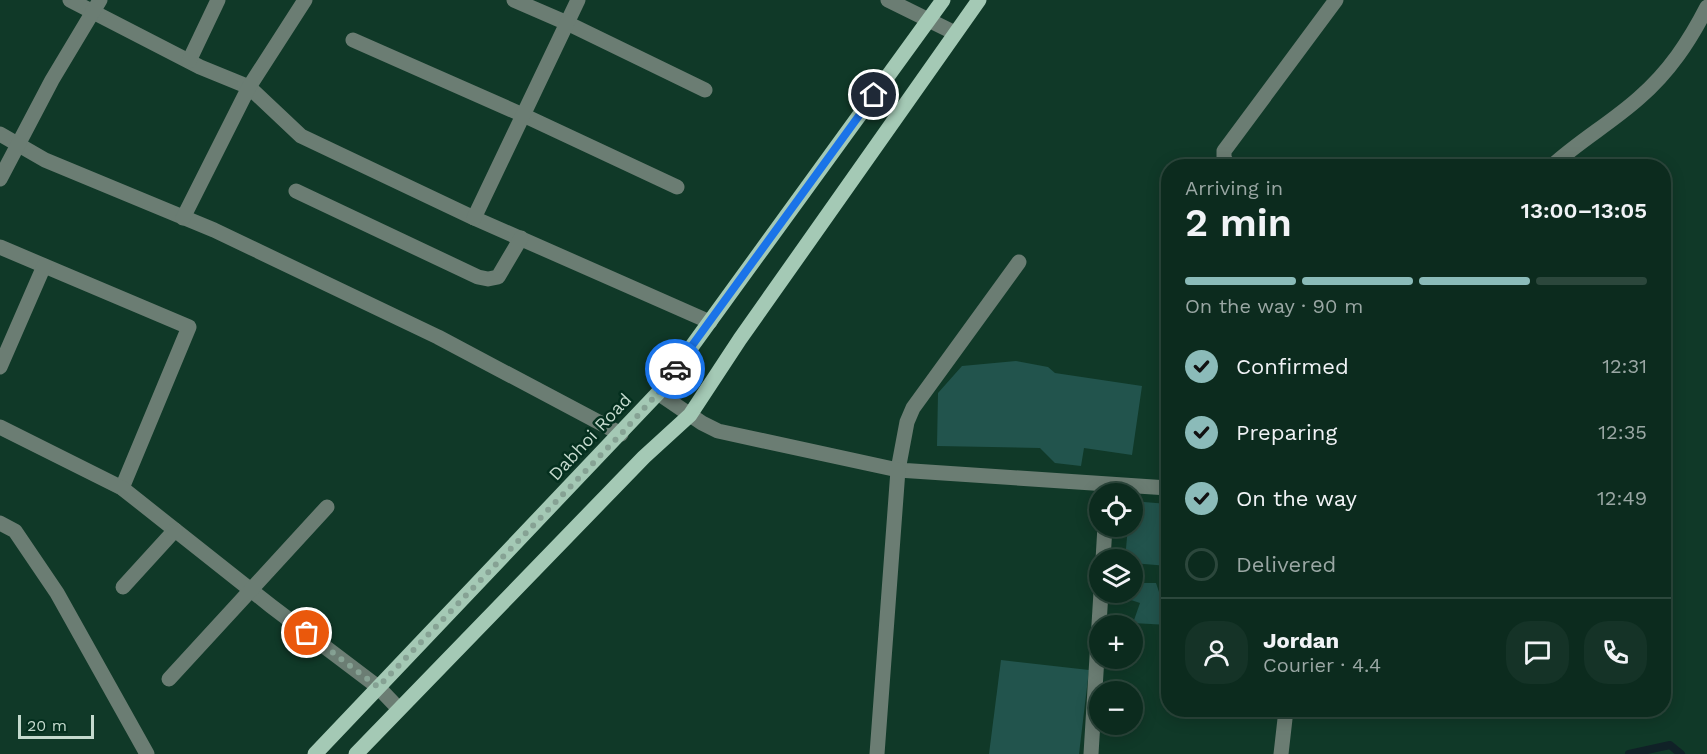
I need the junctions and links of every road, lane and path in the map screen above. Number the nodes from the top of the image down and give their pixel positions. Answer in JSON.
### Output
{"nodes":[{"id":1,"x":70,"y":0,"type":"edge"},
{"id":2,"x":218,"y":0,"type":"edge"},
{"id":3,"x":305,"y":0,"type":"edge"},
{"id":4,"x":514,"y":0,"type":"edge"},
{"id":5,"x":578,"y":0,"type":"edge"},
{"id":6,"x":888,"y":0,"type":"edge"},
{"id":7,"x":943,"y":0,"type":"edge"},
{"id":8,"x":1336,"y":0,"type":"edge"},
{"id":9,"x":975,"y":1,"type":"edge"},
{"id":10,"x":97,"y":6,"type":"edge"},
{"id":11,"x":1707,"y":7,"type":"edge"},
{"id":12,"x":929,"y":20,"type":"junction"},
{"id":13,"x":567,"y":23,"type":"junction"},
{"id":14,"x":955,"y":33,"type":"junction"},
{"id":15,"x":353,"y":40,"type":"dead end"},
{"id":16,"x":189,"y":61,"type":"junction"},
{"id":17,"x":249,"y":87,"type":"junction"},
{"id":18,"x":705,"y":90,"type":"dead end"},
{"id":19,"x":523,"y":115,"type":"junction"},
{"id":20,"x":0,"y":134,"type":"edge"},
{"id":21,"x":18,"y":144,"type":"junction"},
{"id":22,"x":1225,"y":159,"type":"edge"},
{"id":23,"x":1560,"y":159,"type":"edge"},
{"id":24,"x":0,"y":179,"type":"edge"},
{"id":25,"x":677,"y":187,"type":"dead end"},
{"id":26,"x":296,"y":191,"type":"dead end"},
{"id":27,"x":183,"y":218,"type":"junction"},
{"id":28,"x":474,"y":218,"type":"junction"},
{"id":29,"x":521,"y":238,"type":"junction"},
{"id":30,"x":0,"y":247,"type":"edge"},
{"id":31,"x":1019,"y":262,"type":"dead end"},
{"id":32,"x":44,"y":266,"type":"junction"},
{"id":33,"x":710,"y":322,"type":"junction"},
{"id":34,"x":0,"y":367,"type":"edge"},
{"id":35,"x":658,"y":393,"type":"junction"},
{"id":36,"x":690,"y":415,"type":"junction"},
{"id":37,"x":0,"y":427,"type":"edge"},
{"id":38,"x":621,"y":434,"type":"junction"},
{"id":39,"x":898,"y":470,"type":"junction"},
{"id":40,"x":1089,"y":487,"type":"edge"},
{"id":41,"x":122,"y":488,"type":"junction"},
{"id":42,"x":1143,"y":488,"type":"edge"},
{"id":43,"x":1161,"y":488,"type":"edge"},
{"id":44,"x":327,"y":507,"type":"dead end"},
{"id":45,"x":0,"y":523,"type":"edge"},
{"id":46,"x":175,"y":530,"type":"junction"},
{"id":47,"x":123,"y":586,"type":"dead end"},
{"id":48,"x":250,"y":589,"type":"junction"},
{"id":49,"x":1100,"y":603,"type":"edge"},
{"id":50,"x":169,"y":679,"type":"dead end"},
{"id":51,"x":378,"y":687,"type":"junction"},
{"id":52,"x":398,"y":708,"type":"junction"},
{"id":53,"x":1285,"y":717,"type":"edge"},
{"id":54,"x":147,"y":754,"type":"edge"},
{"id":55,"x":315,"y":754,"type":"edge"},
{"id":56,"x":356,"y":754,"type":"edge"},
{"id":57,"x":877,"y":754,"type":"edge"},
{"id":58,"x":1091,"y":754,"type":"edge"},
{"id":59,"x":1281,"y":754,"type":"edge"}],
"edges":[{"from":1,"to":10,"type":"street"},
{"from":2,"to":16,"type":"street"},
{"from":3,"to":17,"type":"street"},
{"from":4,"to":13,"type":"street"},
{"from":5,"to":13,"type":"street"},
{"from":6,"to":12,"type":"street"},
{"from":7,"to":12,"type":"main road","name":"Dabhoi Road"},
{"from":8,"to":22,"type":"street"},
{"from":9,"to":14,"type":"main road"},
{"from":10,"to":16,"type":"street"},
{"from":10,"to":21,"type":"street"},
{"from":11,"to":23,"type":"street"},
{"from":12,"to":14,"type":"street"},
{"from":12,"to":33,"type":"main road","name":"Dabhoi Road"},
{"from":13,"to":18,"type":"street"},
{"from":13,"to":19,"type":"street"},
{"from":14,"to":36,"type":"main road"},
{"from":15,"to":19,"type":"street"},
{"from":16,"to":17,"type":"street"},
{"from":17,"to":27,"type":"street"},
{"from":17,"to":28,"type":"street"},
{"from":19,"to":25,"type":"street"},
{"from":19,"to":28,"type":"street"},
{"from":20,"to":21,"type":"street"},
{"from":21,"to":24,"type":"street"},
{"from":21,"to":27,"type":"street"},
{"from":26,"to":29,"type":"street"},
{"from":27,"to":38,"type":"street"},
{"from":28,"to":29,"type":"street"},
{"from":29,"to":33,"type":"street"},
{"from":30,"to":32,"type":"street"},
{"from":31,"to":39,"type":"street"},
{"from":32,"to":34,"type":"street"},
{"from":32,"to":41,"type":"street"},
{"from":33,"to":35,"type":"main road","name":"Dabhoi Road"},
{"from":35,"to":36,"type":"street"},
{"from":35,"to":38,"type":"main road","name":"Dabhoi Road"},
{"from":36,"to":39,"type":"street"},
{"from":36,"to":52,"type":"main road"},
{"from":37,"to":41,"type":"street"},
{"from":38,"to":51,"type":"main road","name":"Dabhoi Road"},
{"from":39,"to":40,"type":"street"},
{"from":39,"to":57,"type":"street"},
{"from":41,"to":46,"type":"street"},
{"from":42,"to":43,"type":"street"},
{"from":44,"to":48,"type":"street"},
{"from":45,"to":54,"type":"street"},
{"from":46,"to":47,"type":"street"},
{"from":46,"to":48,"type":"street"},
{"from":48,"to":50,"type":"street"},
{"from":48,"to":51,"type":"street"},
{"from":49,"to":58,"type":"street"},
{"from":51,"to":52,"type":"street"},
{"from":51,"to":55,"type":"main road","name":"Dabhoi Road"},
{"from":52,"to":56,"type":"main road"},
{"from":53,"to":59,"type":"street"}]}
